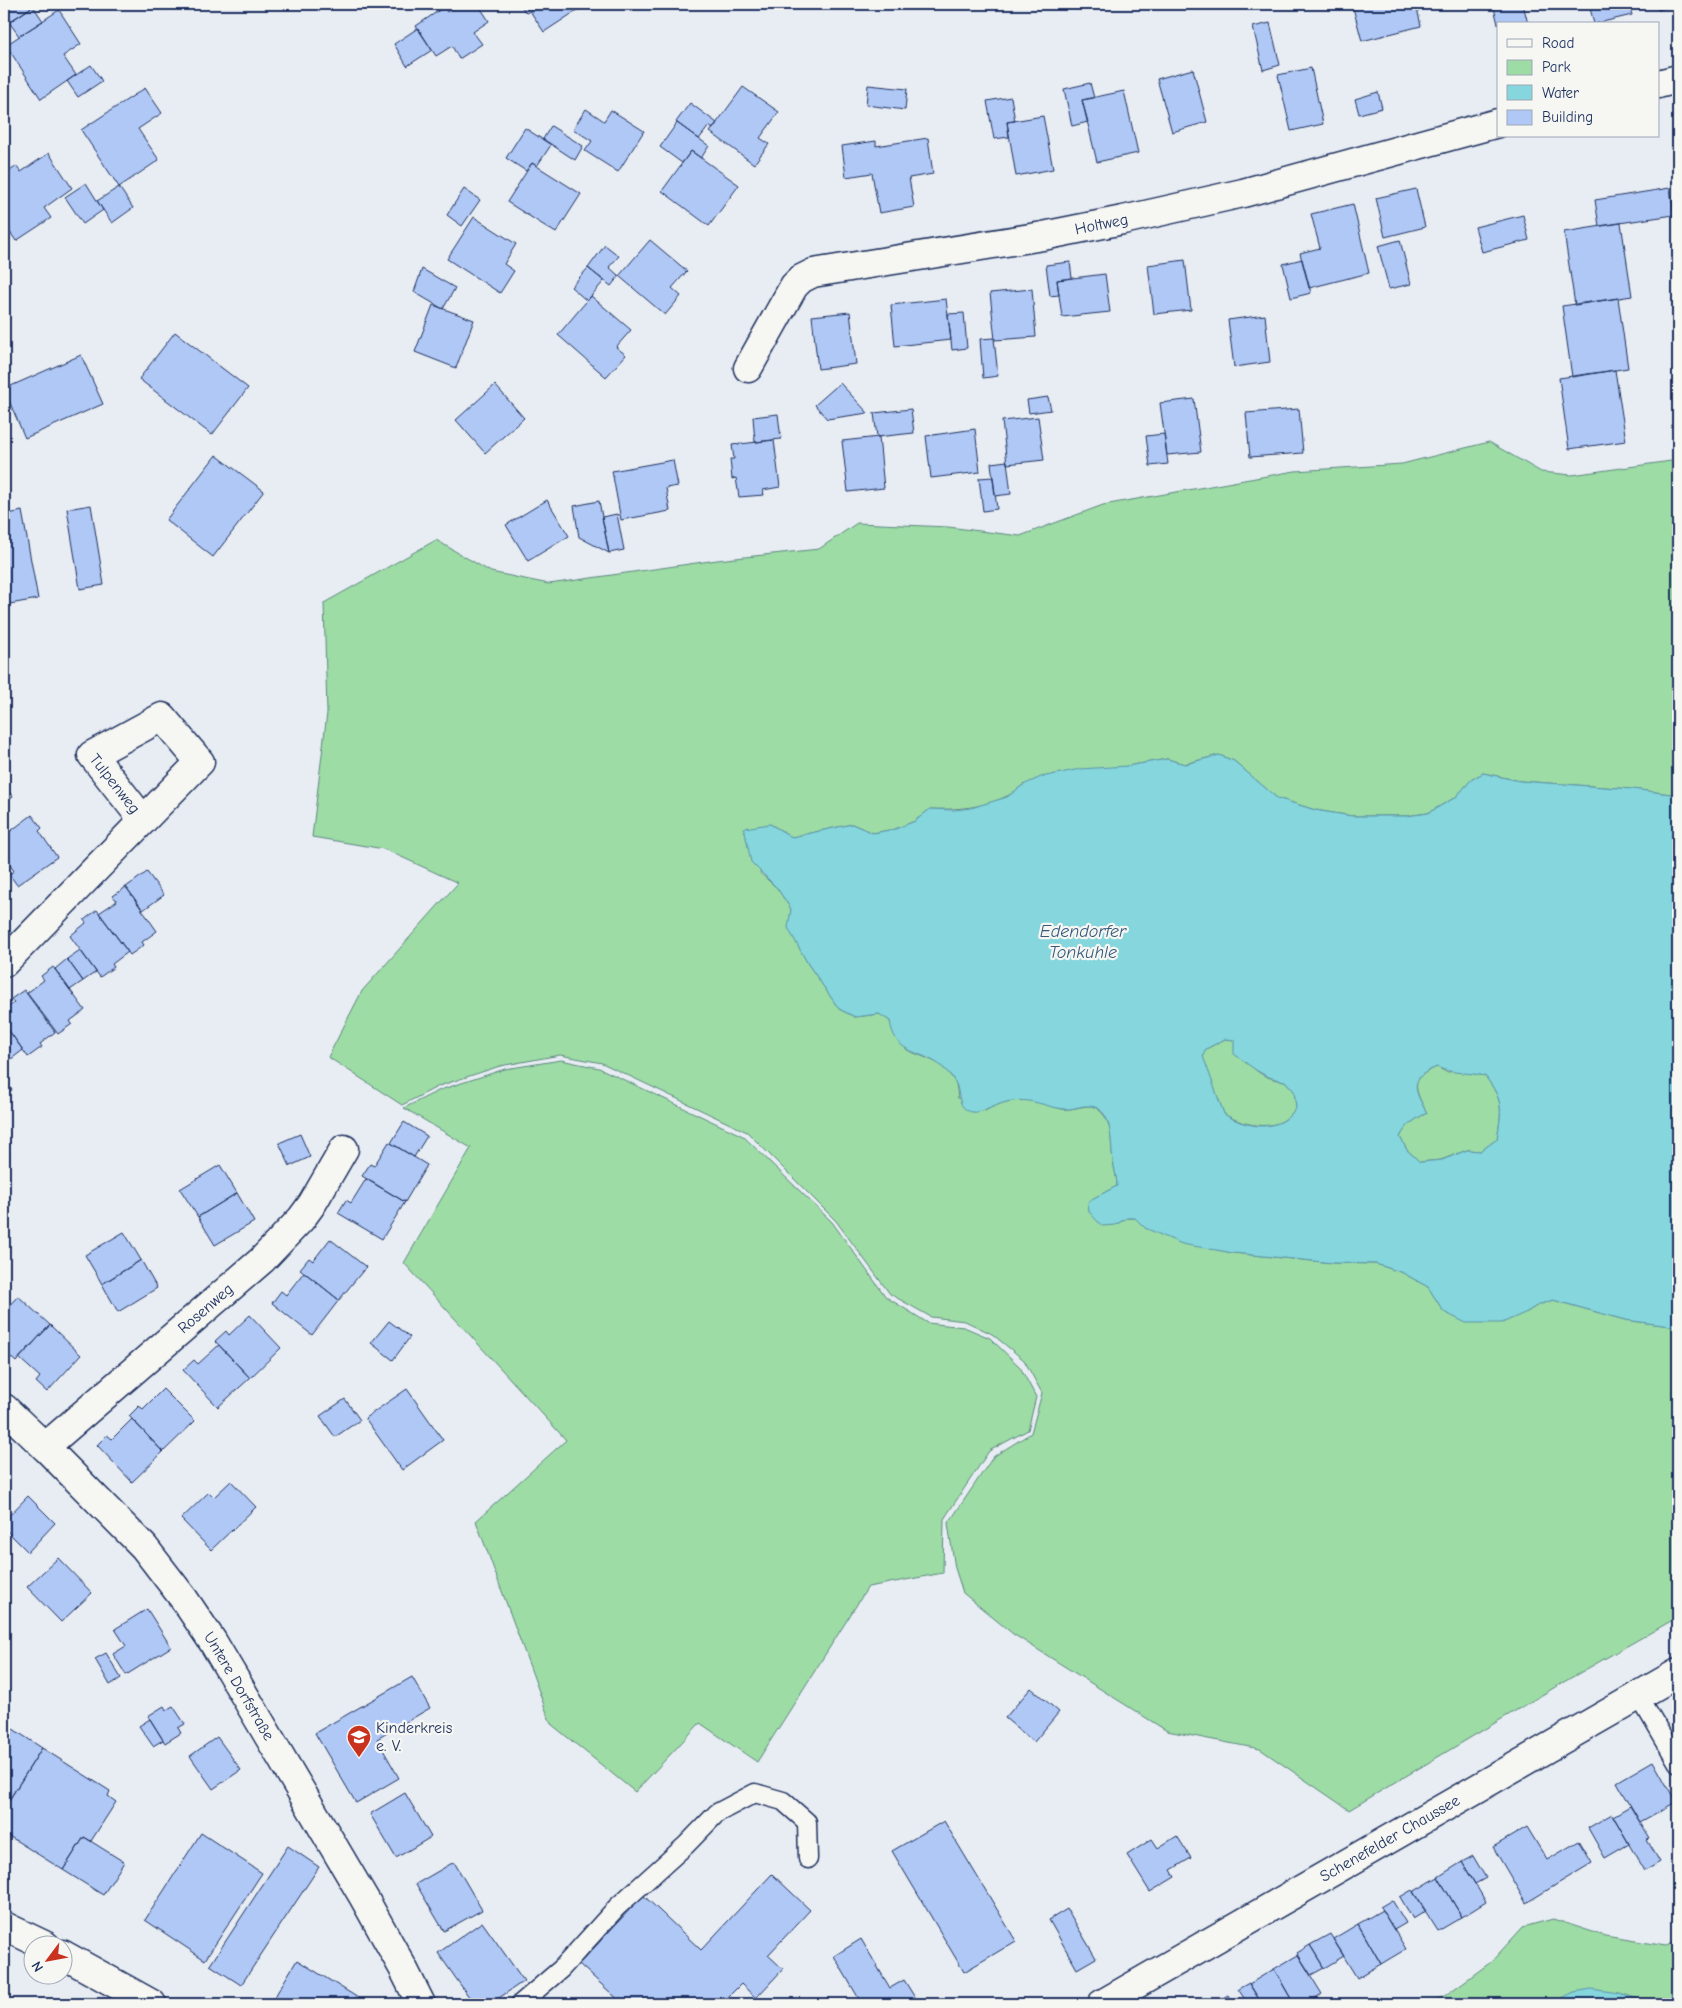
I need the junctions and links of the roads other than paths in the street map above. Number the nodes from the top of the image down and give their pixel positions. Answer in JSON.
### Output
{"nodes":[{"id":1,"x":1678,"y":79,"type":"edge"},
{"id":2,"x":1660,"y":84,"type":"edge"},
{"id":3,"x":1497,"y":122,"type":"edge"},
{"id":4,"x":748,"y":368,"type":"dead end"},
{"id":5,"x":143,"y":820,"type":"dead end"},
{"id":6,"x":4,"y":963,"type":"edge"},
{"id":7,"x":344,"y":1149,"type":"dead end"},
{"id":8,"x":4,"y":1408,"type":"edge"},
{"id":9,"x":45,"y":1447,"type":"junction"},
{"id":10,"x":1678,"y":1673,"type":"edge"},
{"id":11,"x":1639,"y":1696,"type":"junction"},
{"id":12,"x":1678,"y":1763,"type":"edge"},
{"id":13,"x":808,"y":1859,"type":"dead end"},
{"id":14,"x":4,"y":1926,"type":"edge"},
{"id":15,"x":25,"y":1936,"type":"edge"},
{"id":16,"x":72,"y":1960,"type":"edge"},
{"id":17,"x":152,"y":2004,"type":"edge"},
{"id":18,"x":421,"y":2004,"type":"edge"},
{"id":19,"x":520,"y":2004,"type":"edge"},
{"id":20,"x":1102,"y":2004,"type":"edge"}],
"edges":[{"from":1,"to":2,"type":"street"},
{"from":3,"to":4,"type":"street","name":"Holtweg"},
{"from":5,"to":6,"type":"street","name":"Tulpenweg"},
{"from":7,"to":9,"type":"street","name":"Rosenweg"},
{"from":8,"to":9,"type":"street","name":"Untere Dorfstraße"},
{"from":9,"to":18,"type":"street","name":"Untere Dorfstraße"},
{"from":10,"to":11,"type":"street","name":"Schenefelder Chaussee"},
{"from":11,"to":12,"type":"lane"},
{"from":11,"to":20,"type":"street","name":"Schenefelder Chaussee"},
{"from":13,"to":19,"type":"lane"},
{"from":14,"to":15,"type":"street"},
{"from":16,"to":17,"type":"street"}]}
